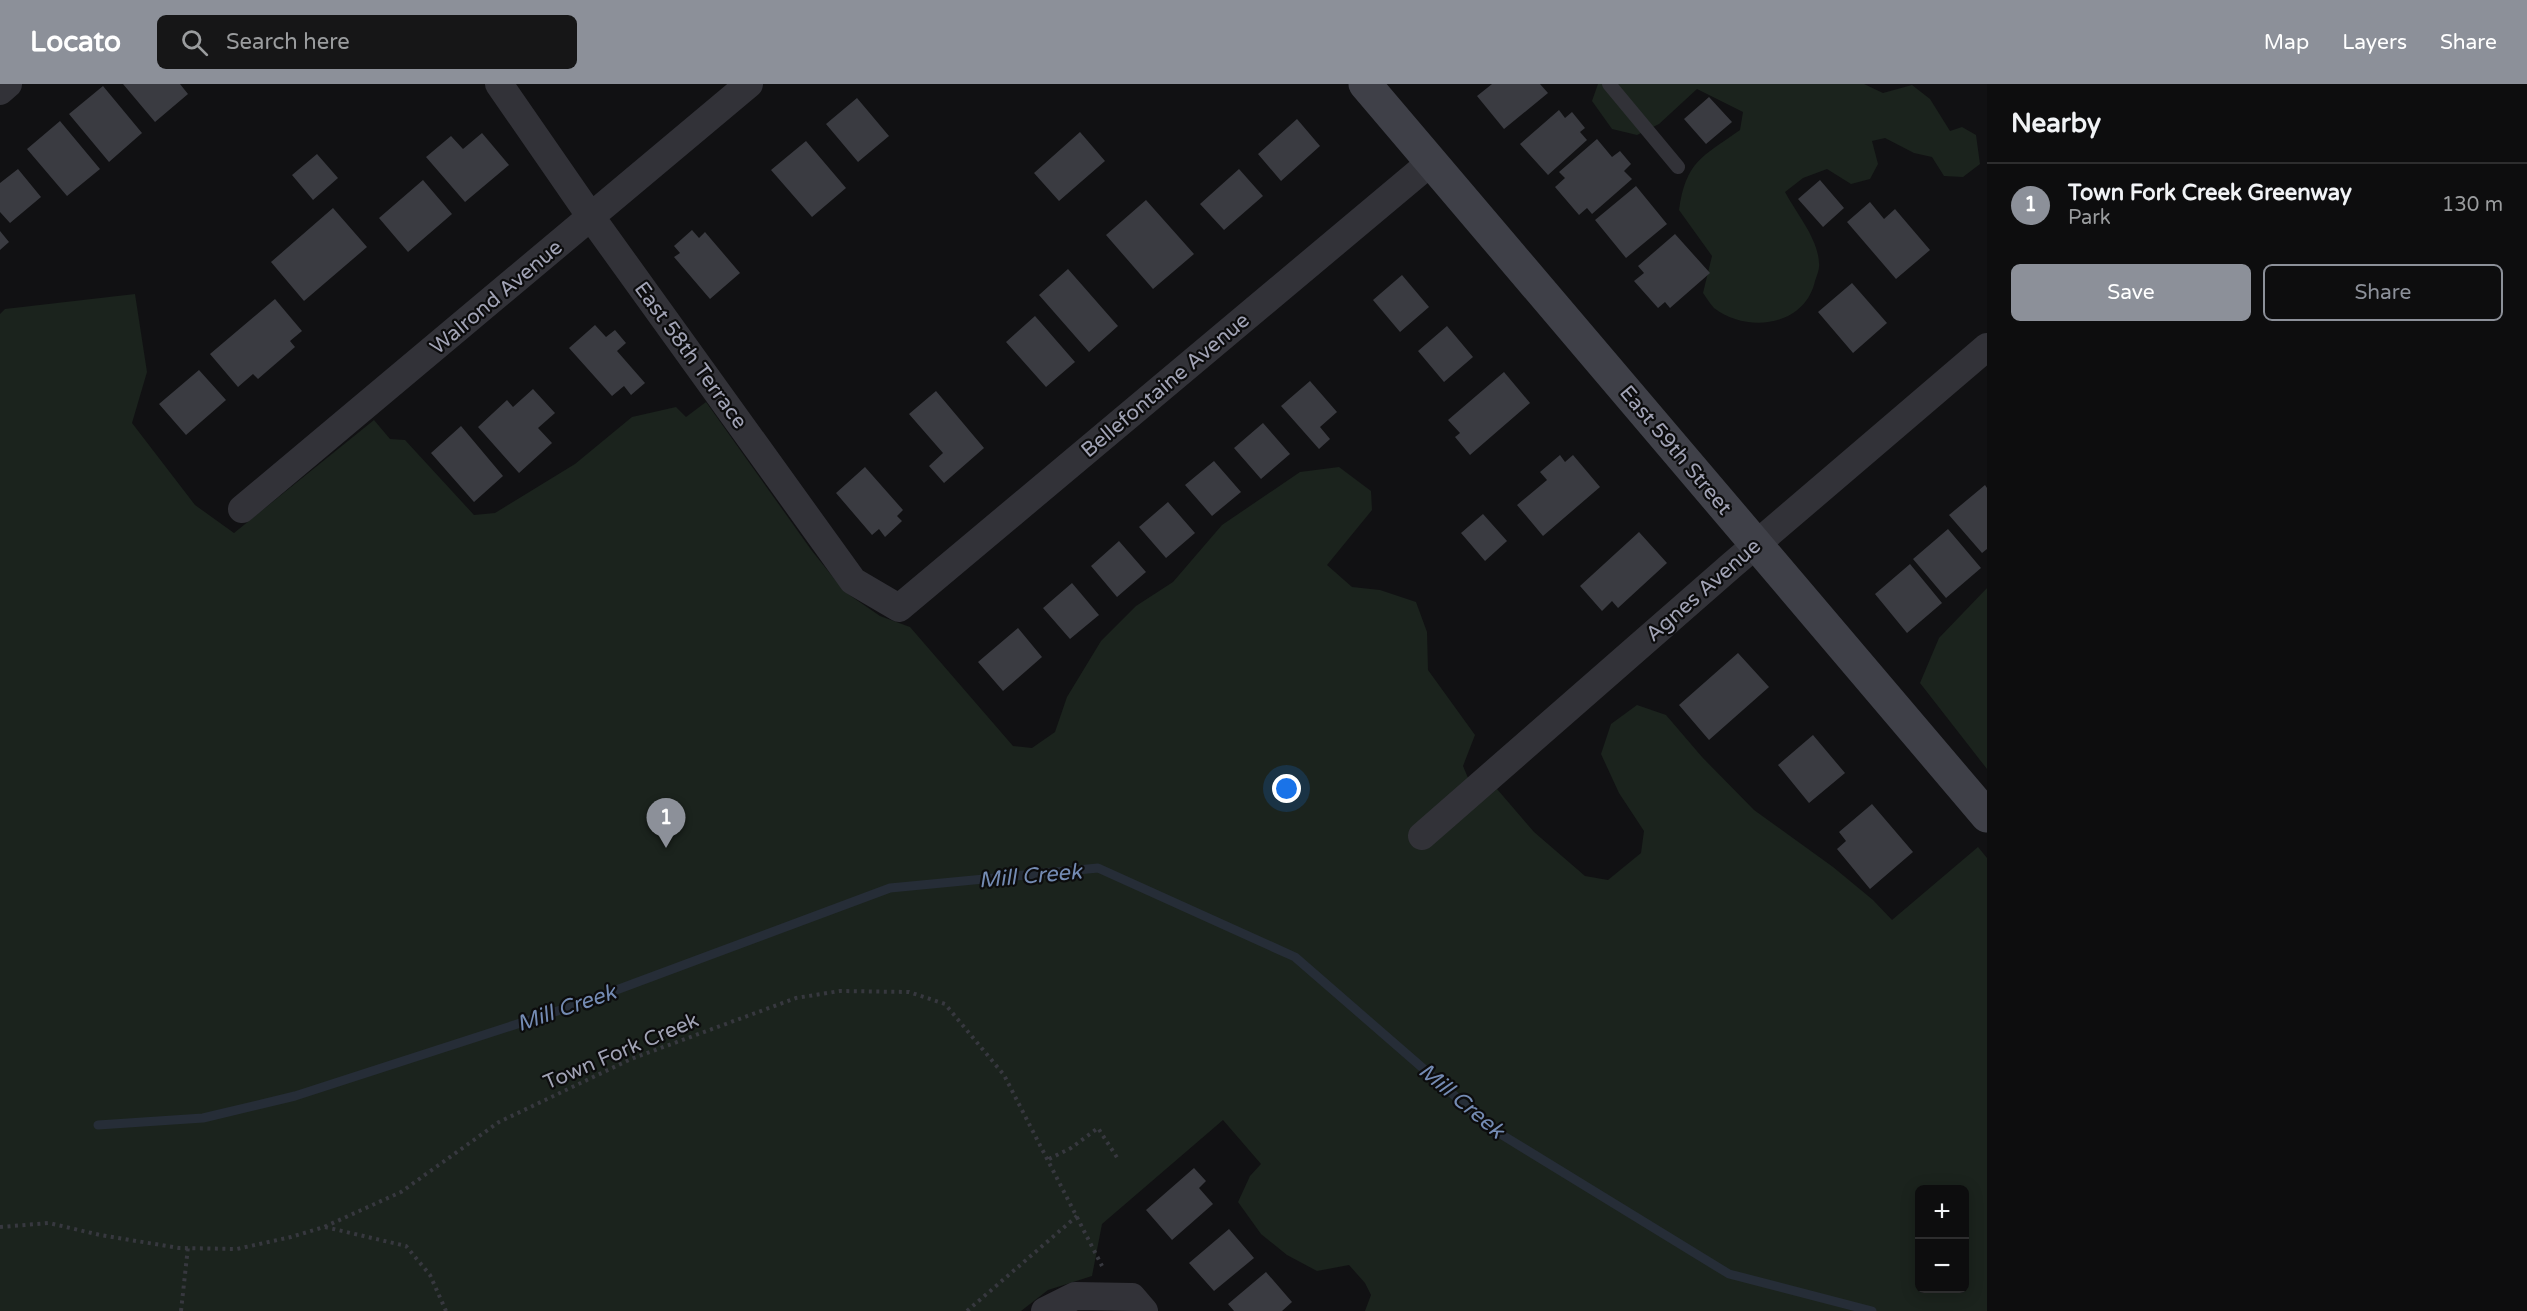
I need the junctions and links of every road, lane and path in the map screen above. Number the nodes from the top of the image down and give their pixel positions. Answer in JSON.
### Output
{"nodes":[{"id":1,"x":8,"y":84,"type":"edge"},
{"id":2,"x":499,"y":84,"type":"edge"},
{"id":3,"x":749,"y":84,"type":"edge"},
{"id":4,"x":1365,"y":84,"type":"edge"},
{"id":5,"x":1609,"y":84,"type":"edge"},
{"id":6,"x":0,"y":91,"type":"edge"},
{"id":7,"x":1431,"y":162,"type":"junction"},
{"id":8,"x":1678,"y":167,"type":"dead end"},
{"id":9,"x":591,"y":217,"type":"junction"},
{"id":10,"x":1987,"y":347,"type":"edge"},
{"id":11,"x":242,"y":509,"type":"dead end"},
{"id":12,"x":1756,"y":544,"type":"junction"},
{"id":13,"x":899,"y":608,"type":"joint"},
{"id":14,"x":1987,"y":816,"type":"edge"},
{"id":15,"x":1422,"y":836,"type":"dead end"},
{"id":16,"x":1048,"y":1159,"type":"junction"},
{"id":17,"x":1118,"y":1159,"type":"dead end"},
{"id":18,"x":1077,"y":1216,"type":"junction"},
{"id":19,"x":0,"y":1227,"type":"edge"},
{"id":20,"x":324,"y":1227,"type":"junction"},
{"id":21,"x":188,"y":1247,"type":"junction"},
{"id":22,"x":1117,"y":1297,"type":"junction"},
{"id":23,"x":181,"y":1311,"type":"edge"},
{"id":24,"x":446,"y":1311,"type":"edge"},
{"id":25,"x":967,"y":1311,"type":"edge"},
{"id":26,"x":1045,"y":1311,"type":"edge"},
{"id":27,"x":1144,"y":1311,"type":"edge"}],
"edges":[{"from":1,"to":6,"type":"street"},
{"from":2,"to":9,"type":"street","name":"East 58th Terrace"},
{"from":3,"to":9,"type":"street","name":"Walrond Avenue"},
{"from":4,"to":7,"type":"street","name":"East 59th Street"},
{"from":5,"to":8,"type":"lane"},
{"from":7,"to":12,"type":"street","name":"East 59th Street"},
{"from":7,"to":13,"type":"street","name":"Bellefontaine Avenue"},
{"from":9,"to":11,"type":"street","name":"Walrond Avenue"},
{"from":9,"to":13,"type":"street","name":"East 58th Terrace"},
{"from":10,"to":12,"type":"street","name":"Agnes Avenue"},
{"from":12,"to":14,"type":"street","name":"East 59th Street"},
{"from":12,"to":15,"type":"street","name":"Agnes Avenue"},
{"from":16,"to":17,"type":"path"},
{"from":16,"to":18,"type":"path","name":"Town Fork Creek"},
{"from":16,"to":20,"type":"path","name":"Town Fork Creek"},
{"from":18,"to":22,"type":"path","name":"Town Fork Creek"},
{"from":18,"to":25,"type":"path"},
{"from":19,"to":21,"type":"path","name":"Town Fork Creek"},
{"from":20,"to":21,"type":"path","name":"Town Fork Creek"},
{"from":20,"to":24,"type":"path"},
{"from":21,"to":23,"type":"path"},
{"from":22,"to":26,"type":"street"},
{"from":22,"to":27,"type":"street"}]}
